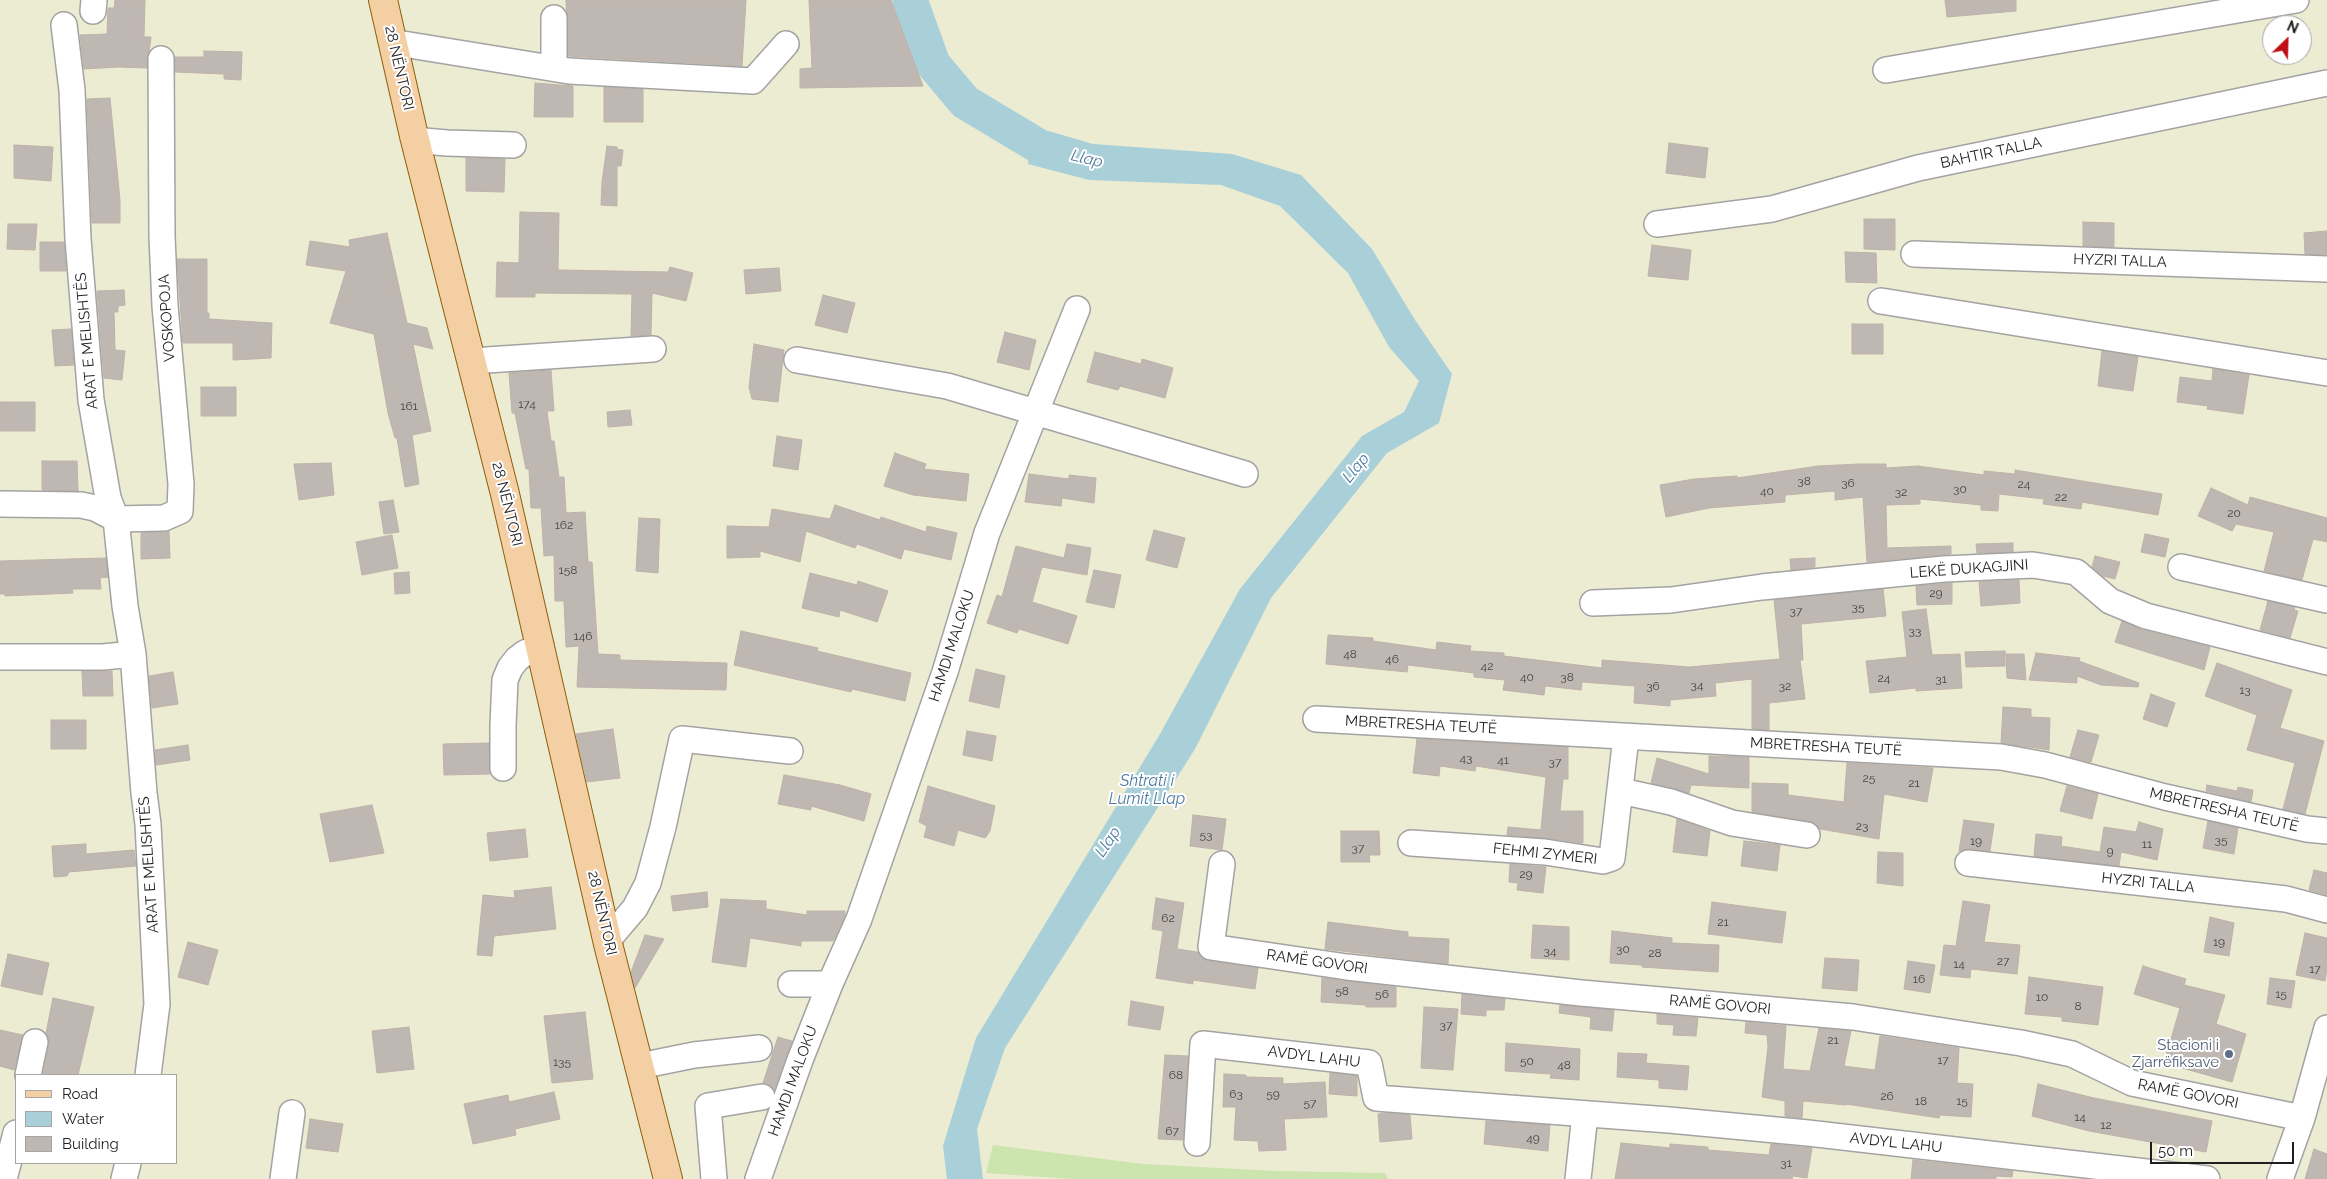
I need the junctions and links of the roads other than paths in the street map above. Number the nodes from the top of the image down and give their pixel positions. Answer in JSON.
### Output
{"nodes":[{"id":1,"x":383,"y":0,"type":"edge"},
{"id":2,"x":2296,"y":0,"type":"edge"},
{"id":3,"x":554,"y":18,"type":"dead end"},
{"id":4,"x":64,"y":25,"type":"dead end"},
{"id":5,"x":786,"y":44,"type":"dead end"},
{"id":6,"x":394,"y":46,"type":"junction"},
{"id":7,"x":161,"y":60,"type":"dead end"},
{"id":8,"x":554,"y":68,"type":"junction"},
{"id":9,"x":1886,"y":70,"type":"dead end"},
{"id":10,"x":2327,"y":83,"type":"edge"},
{"id":11,"x":414,"y":136,"type":"junction"},
{"id":12,"x":513,"y":145,"type":"dead end"},
{"id":13,"x":1657,"y":224,"type":"dead end"},
{"id":14,"x":1914,"y":254,"type":"dead end"},
{"id":15,"x":2327,"y":268,"type":"edge"},
{"id":16,"x":1881,"y":301,"type":"dead end"},
{"id":17,"x":1077,"y":309,"type":"dead end"},
{"id":18,"x":653,"y":349,"type":"dead end"},
{"id":19,"x":797,"y":360,"type":"dead end"},
{"id":20,"x":472,"y":361,"type":"junction"},
{"id":21,"x":2327,"y":373,"type":"edge"},
{"id":22,"x":1036,"y":412,"type":"junction"},
{"id":23,"x":1245,"y":474,"type":"dead end"},
{"id":24,"x":0,"y":504,"type":"edge"},
{"id":25,"x":116,"y":519,"type":"junction"},
{"id":26,"x":2181,"y":567,"type":"dead end"},
{"id":27,"x":2327,"y":600,"type":"edge"},
{"id":28,"x":1593,"y":603,"type":"dead end"},
{"id":29,"x":541,"y":646,"type":"junction"},
{"id":30,"x":133,"y":654,"type":"junction"},
{"id":31,"x":0,"y":657,"type":"edge"},
{"id":32,"x":2327,"y":662,"type":"edge"},
{"id":33,"x":1316,"y":719,"type":"dead end"},
{"id":34,"x":1626,"y":737,"type":"junction"},
{"id":35,"x":790,"y":751,"type":"dead end"},
{"id":36,"x":503,"y":768,"type":"dead end"},
{"id":37,"x":1620,"y":791,"type":"junction"},
{"id":38,"x":2327,"y":831,"type":"edge"},
{"id":39,"x":1807,"y":835,"type":"dead end"},
{"id":40,"x":1411,"y":843,"type":"dead end"},
{"id":41,"x":1968,"y":863,"type":"dead end"},
{"id":42,"x":1222,"y":864,"type":"dead end"},
{"id":43,"x":2327,"y":910,"type":"edge"},
{"id":44,"x":608,"y":944,"type":"junction"},
{"id":45,"x":792,"y":984,"type":"dead end"},
{"id":46,"x":830,"y":984,"type":"junction"},
{"id":47,"x":2327,"y":1028,"type":"edge"},
{"id":48,"x":35,"y":1042,"type":"dead end"},
{"id":49,"x":759,"y":1048,"type":"dead end"},
{"id":50,"x":640,"y":1066,"type":"junction"},
{"id":51,"x":28,"y":1074,"type":"edge"},
{"id":52,"x":148,"y":1074,"type":"edge"},
{"id":53,"x":762,"y":1097,"type":"dead end"},
{"id":54,"x":292,"y":1113,"type":"dead end"},
{"id":55,"x":1585,"y":1114,"type":"junction"},
{"id":56,"x":2302,"y":1118,"type":"junction"},
{"id":57,"x":15,"y":1137,"type":"edge"},
{"id":58,"x":1197,"y":1143,"type":"dead end"},
{"id":59,"x":128,"y":1164,"type":"edge"},
{"id":60,"x":4,"y":1179,"type":"edge"},
{"id":61,"x":124,"y":1179,"type":"edge"},
{"id":62,"x":283,"y":1179,"type":"edge"},
{"id":63,"x":668,"y":1179,"type":"edge"},
{"id":64,"x":714,"y":1179,"type":"edge"},
{"id":65,"x":758,"y":1179,"type":"edge"},
{"id":66,"x":1578,"y":1179,"type":"edge"},
{"id":67,"x":2207,"y":1179,"type":"edge"},
{"id":68,"x":2280,"y":1179,"type":"edge"}],
"edges":[{"from":1,"to":6,"type":"main road","name":"28 NËNTORI"},
{"from":2,"to":9,"type":"street"},
{"from":3,"to":8,"type":"street"},
{"from":4,"to":25,"type":"street","name":"ARAT E MELISHTËS"},
{"from":5,"to":8,"type":"street"},
{"from":6,"to":8,"type":"street"},
{"from":6,"to":11,"type":"main road","name":"28 NËNTORI"},
{"from":7,"to":25,"type":"street","name":"VOSKOPOJA"},
{"from":10,"to":13,"type":"street","name":"BAHTIR TALLA"},
{"from":11,"to":12,"type":"street"},
{"from":11,"to":20,"type":"main road","name":"28 NËNTORI"},
{"from":14,"to":15,"type":"street","name":"HYZRI TALLA"},
{"from":16,"to":21,"type":"street"},
{"from":17,"to":22,"type":"street","name":"HAMDI MALOKU"},
{"from":18,"to":20,"type":"street"},
{"from":19,"to":22,"type":"street"},
{"from":20,"to":29,"type":"main road","name":"28 NËNTORI"},
{"from":22,"to":23,"type":"street"},
{"from":22,"to":46,"type":"street","name":"HAMDI MALOKU"},
{"from":24,"to":25,"type":"street"},
{"from":25,"to":30,"type":"street","name":"ARAT E MELISHTËS"},
{"from":26,"to":27,"type":"street"},
{"from":28,"to":32,"type":"street","name":"LEKË DUKAGJINI"},
{"from":29,"to":36,"type":"street"},
{"from":29,"to":44,"type":"main road","name":"28 NËNTORI"},
{"from":30,"to":31,"type":"street"},
{"from":30,"to":52,"type":"street","name":"ARAT E MELISHTËS"},
{"from":33,"to":34,"type":"street","name":"MBRETRESHA TEUTË"},
{"from":34,"to":37,"type":"street","name":"FEHMI ZYMERI"},
{"from":34,"to":38,"type":"street","name":"MBRETRESHA TEUTË"},
{"from":35,"to":44,"type":"street"},
{"from":37,"to":39,"type":"street"},
{"from":37,"to":40,"type":"street","name":"FEHMI ZYMERI"},
{"from":41,"to":43,"type":"street","name":"HYZRI TALLA"},
{"from":42,"to":56,"type":"street","name":"RAMË GOVORI"},
{"from":44,"to":50,"type":"main road","name":"28 NËNTORI"},
{"from":45,"to":46,"type":"street"},
{"from":46,"to":65,"type":"street","name":"HAMDI MALOKU"},
{"from":47,"to":56,"type":"street"},
{"from":48,"to":51,"type":"street"},
{"from":49,"to":50,"type":"street"},
{"from":50,"to":63,"type":"main road","name":"28 NËNTORI"},
{"from":53,"to":64,"type":"street"},
{"from":54,"to":62,"type":"street"},
{"from":55,"to":58,"type":"street","name":"AVDYL LAHU"},
{"from":55,"to":66,"type":"street"},
{"from":55,"to":67,"type":"street","name":"AVDYL LAHU"},
{"from":56,"to":68,"type":"street"},
{"from":57,"to":60,"type":"street"},
{"from":59,"to":61,"type":"street"}]}
